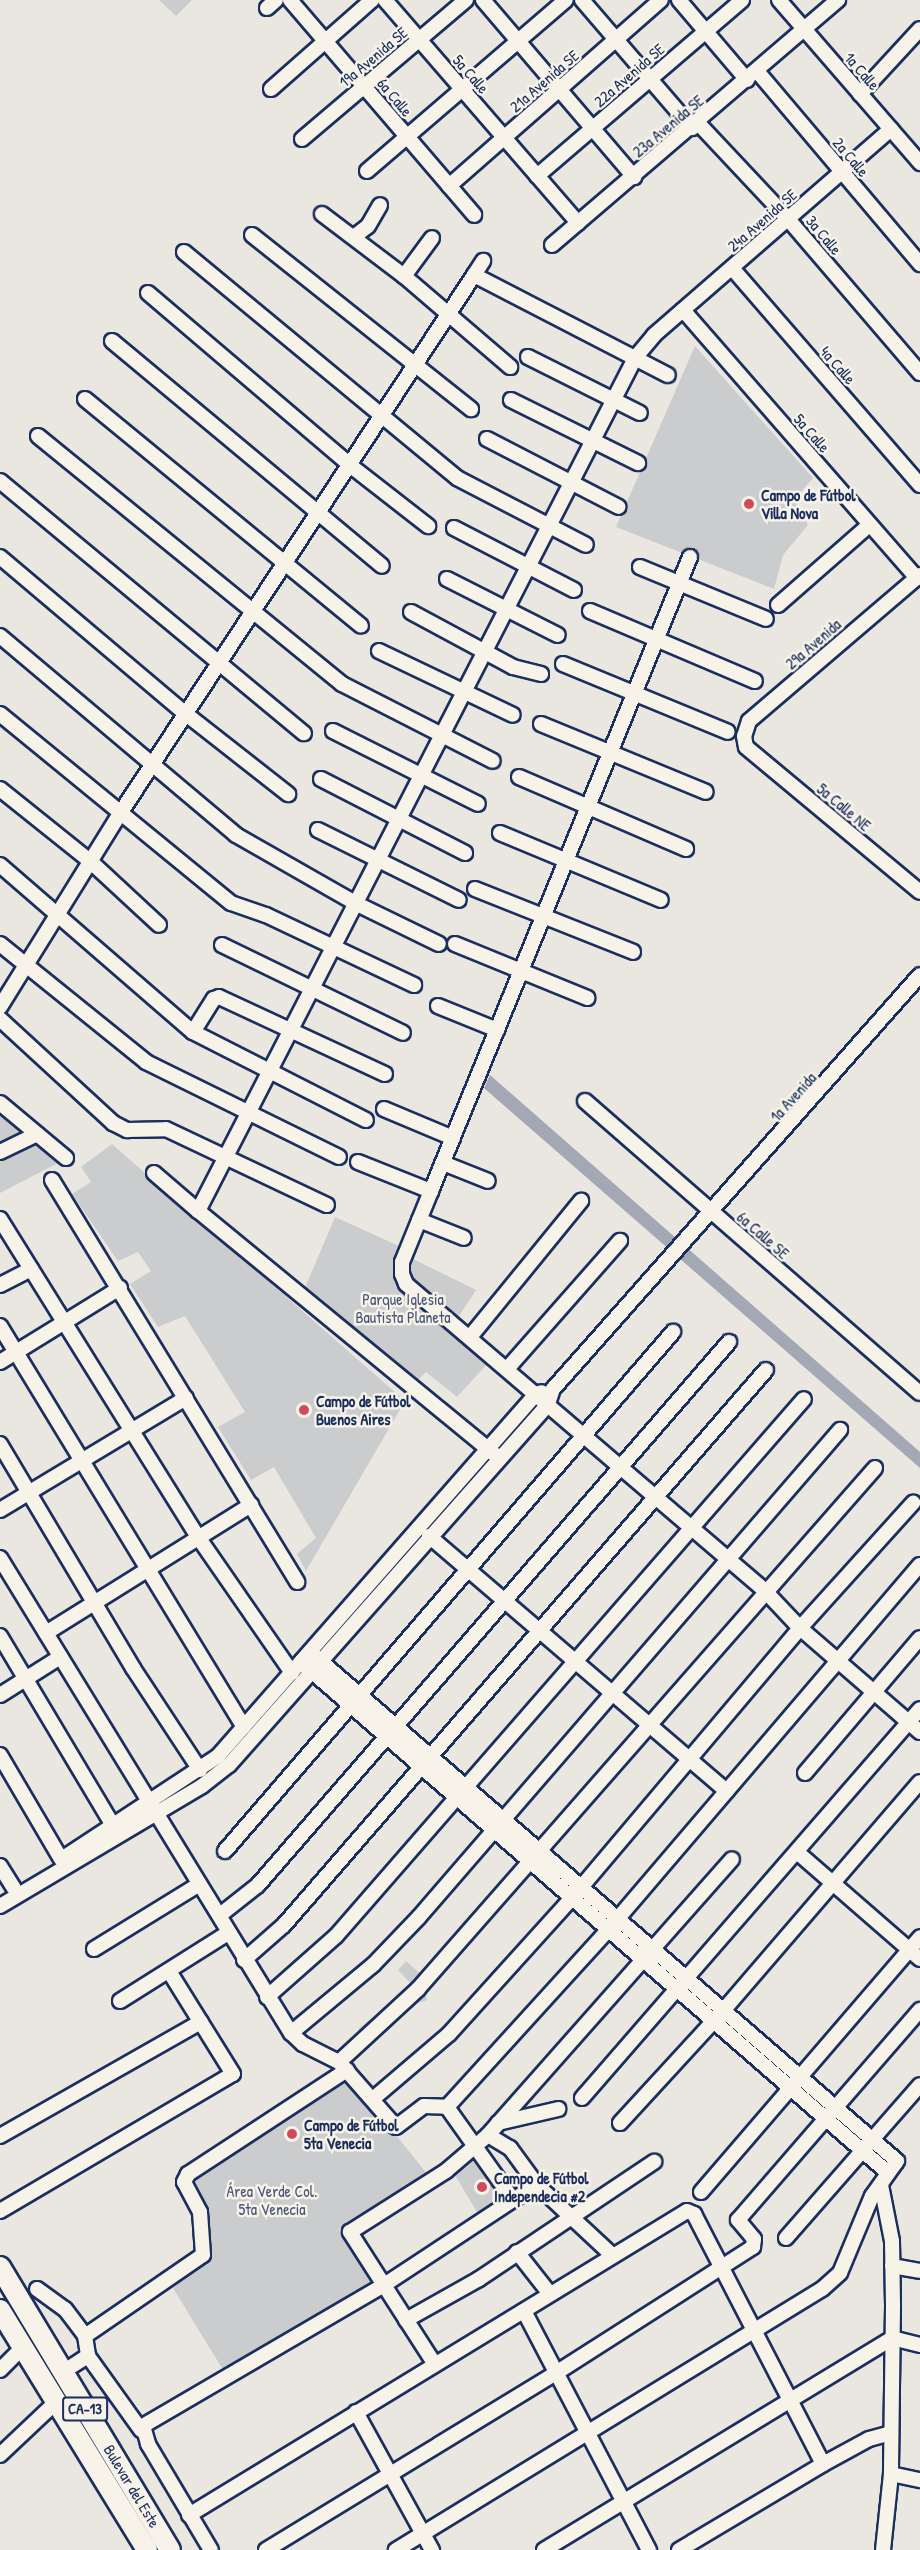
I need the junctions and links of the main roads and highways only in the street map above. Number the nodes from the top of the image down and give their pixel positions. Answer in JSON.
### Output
{"nodes":[{"id":1,"x":0,"y":2267,"type":"edge"},
{"id":2,"x":0,"y":2310,"type":"edge"},
{"id":3,"x":147,"y":2550,"type":"edge"},
{"id":4,"x":170,"y":2550,"type":"edge"}],
"edges":[{"from":1,"to":4,"type":"highway","name":"Bulevar del Este","number":"CA-13"},
{"from":2,"to":3,"type":"highway","name":"Bulevar del Este","number":"CA-13"}]}
